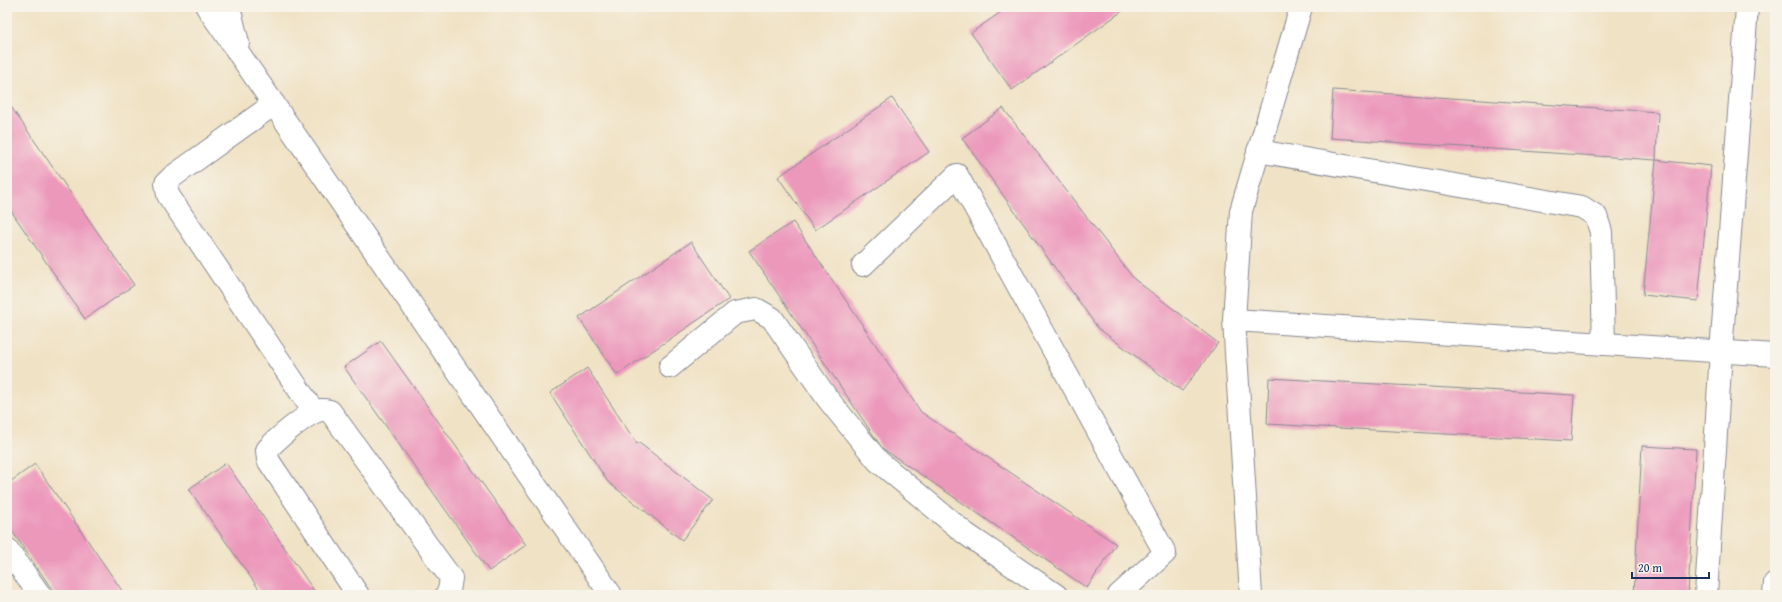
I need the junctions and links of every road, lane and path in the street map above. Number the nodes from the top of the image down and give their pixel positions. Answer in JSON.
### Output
{"nodes":[{"id":1,"x":208,"y":7,"type":"edge"},
{"id":2,"x":229,"y":7,"type":"edge"},
{"id":3,"x":1301,"y":7,"type":"edge"},
{"id":4,"x":1747,"y":7,"type":"edge"},
{"id":5,"x":242,"y":58,"type":"junction"},
{"id":6,"x":274,"y":104,"type":"junction"},
{"id":7,"x":1258,"y":151,"type":"junction"},
{"id":8,"x":863,"y":265,"type":"dead end"},
{"id":9,"x":1234,"y":320,"type":"junction"},
{"id":10,"x":1604,"y":344,"type":"junction"},
{"id":11,"x":1721,"y":352,"type":"junction"},
{"id":12,"x":1775,"y":355,"type":"edge"},
{"id":13,"x":670,"y":367,"type":"dead end"},
{"id":14,"x":314,"y":412,"type":"junction"},
{"id":15,"x":7,"y":549,"type":"edge"},
{"id":16,"x":1775,"y":583,"type":"edge"},
{"id":17,"x":40,"y":595,"type":"edge"},
{"id":18,"x":358,"y":595,"type":"edge"},
{"id":19,"x":446,"y":595,"type":"edge"},
{"id":20,"x":611,"y":595,"type":"edge"},
{"id":21,"x":1056,"y":595,"type":"edge"},
{"id":22,"x":1119,"y":595,"type":"edge"},
{"id":23,"x":1251,"y":595,"type":"edge"},
{"id":24,"x":1706,"y":595,"type":"edge"},
{"id":25,"x":1774,"y":595,"type":"edge"}],
"edges":[{"from":1,"to":5,"type":"lane"},
{"from":2,"to":5,"type":"lane"},
{"from":3,"to":7,"type":"lane"},
{"from":4,"to":11,"type":"lane"},
{"from":5,"to":6,"type":"lane"},
{"from":6,"to":14,"type":"lane"},
{"from":6,"to":20,"type":"lane"},
{"from":7,"to":9,"type":"lane"},
{"from":7,"to":10,"type":"lane"},
{"from":8,"to":22,"type":"lane"},
{"from":9,"to":10,"type":"lane"},
{"from":9,"to":23,"type":"lane"},
{"from":10,"to":11,"type":"lane"},
{"from":11,"to":12,"type":"lane"},
{"from":11,"to":24,"type":"lane"},
{"from":13,"to":21,"type":"lane"},
{"from":14,"to":18,"type":"lane"},
{"from":14,"to":19,"type":"lane"},
{"from":15,"to":17,"type":"lane"},
{"from":16,"to":25,"type":"lane"}]}
